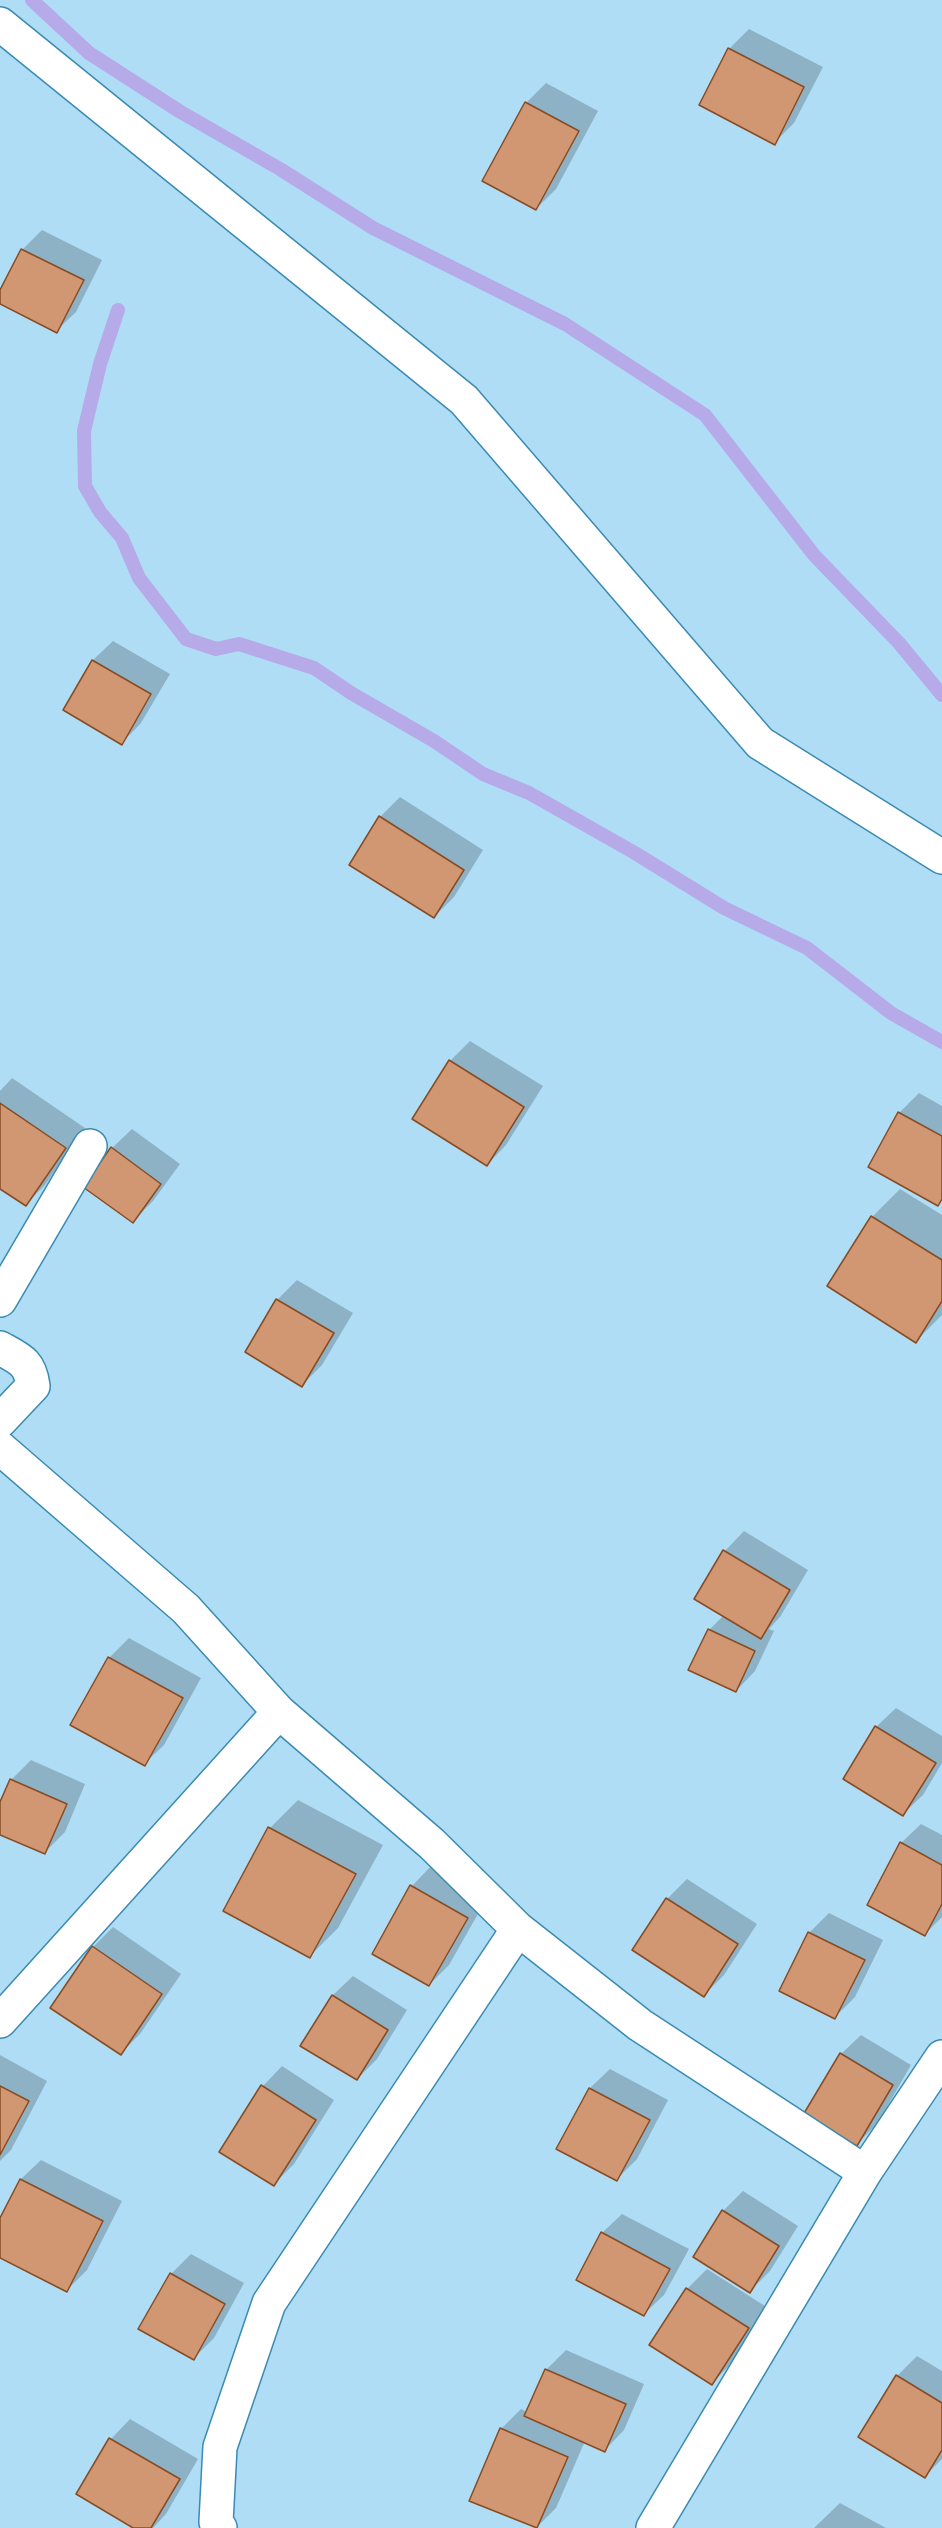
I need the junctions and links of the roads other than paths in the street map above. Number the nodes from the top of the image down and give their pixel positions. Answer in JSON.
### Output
{"nodes":[{"id":1,"x":0,"y":24,"type":"edge"},
{"id":2,"x":942,"y":857,"type":"edge"},
{"id":3,"x":90,"y":1146,"type":"dead end"},
{"id":4,"x":0,"y":1300,"type":"edge"},
{"id":5,"x":0,"y":1348,"type":"edge"},
{"id":6,"x":0,"y":1421,"type":"edge"},
{"id":7,"x":0,"y":1448,"type":"edge"},
{"id":8,"x":279,"y":1712,"type":"junction"},
{"id":9,"x":518,"y":1929,"type":"junction"},
{"id":10,"x":0,"y":2021,"type":"edge"},
{"id":11,"x":942,"y":2057,"type":"edge"},
{"id":12,"x":865,"y":2172,"type":"junction"},
{"id":13,"x":220,"y":2528,"type":"edge"},
{"id":14,"x":653,"y":2528,"type":"edge"}],
"edges":[{"from":1,"to":2,"type":"street"},
{"from":3,"to":4,"type":"street"},
{"from":5,"to":6,"type":"street"},
{"from":7,"to":8,"type":"street"},
{"from":8,"to":9,"type":"street"},
{"from":8,"to":10,"type":"street"},
{"from":9,"to":12,"type":"street"},
{"from":9,"to":13,"type":"street"},
{"from":11,"to":12,"type":"street"},
{"from":12,"to":14,"type":"street"}]}
